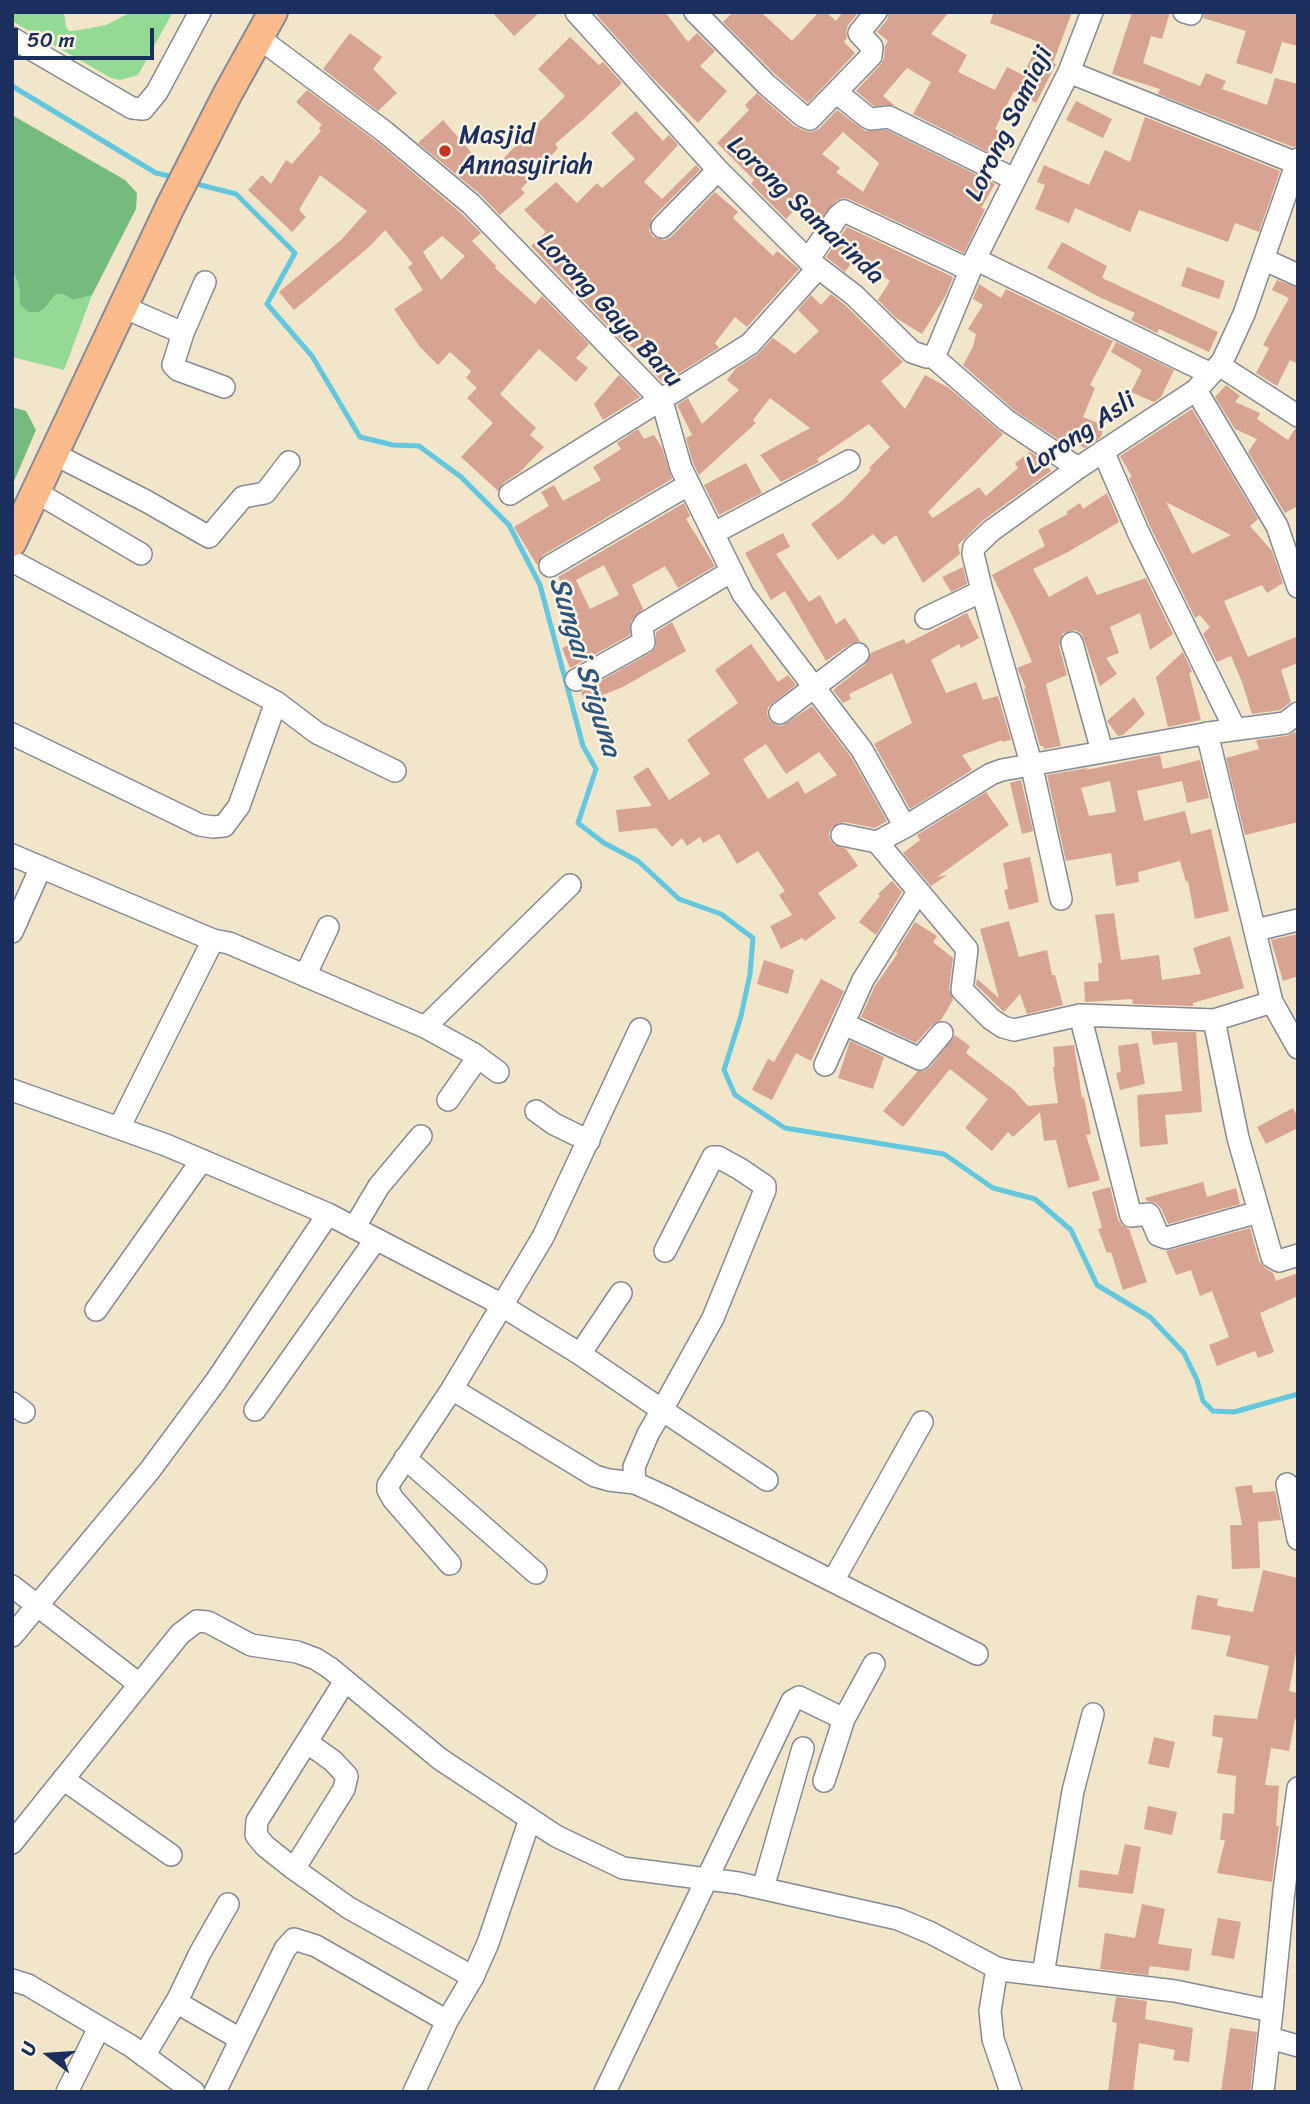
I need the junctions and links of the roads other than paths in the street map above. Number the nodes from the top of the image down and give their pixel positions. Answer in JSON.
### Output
{"nodes":[{"id":1,"x":200,"y":12,"type":"edge"},
{"id":2,"x":273,"y":12,"type":"edge"},
{"id":3,"x":576,"y":12,"type":"edge"},
{"id":4,"x":876,"y":12,"type":"edge"},
{"id":5,"x":1092,"y":12,"type":"edge"},
{"id":6,"x":702,"y":19,"type":"edge"},
{"id":7,"x":12,"y":38,"type":"edge"},
{"id":8,"x":259,"y":38,"type":"junction"},
{"id":9,"x":1069,"y":72,"type":"junction"},
{"id":10,"x":836,"y":92,"type":"junction"},
{"id":11,"x":1297,"y":161,"type":"edge"},
{"id":12,"x":718,"y":170,"type":"junction"},
{"id":13,"x":1014,"y":179,"type":"junction"},
{"id":14,"x":662,"y":227,"type":"dead end"},
{"id":15,"x":1262,"y":260,"type":"junction"},
{"id":16,"x":813,"y":264,"type":"junction"},
{"id":17,"x":973,"y":264,"type":"junction"},
{"id":18,"x":1298,"y":275,"type":"edge"},
{"id":19,"x":205,"y":282,"type":"dead end"},
{"id":20,"x":123,"y":307,"type":"junction"},
{"id":21,"x":183,"y":333,"type":"junction"},
{"id":22,"x":932,"y":356,"type":"junction"},
{"id":23,"x":1215,"y":370,"type":"junction"},
{"id":24,"x":224,"y":387,"type":"dead end"},
{"id":25,"x":1196,"y":390,"type":"junction"},
{"id":26,"x":662,"y":401,"type":"junction"},
{"id":27,"x":1298,"y":416,"type":"edge"},
{"id":28,"x":1103,"y":451,"type":"junction"},
{"id":29,"x":54,"y":454,"type":"junction"},
{"id":30,"x":849,"y":461,"type":"dead end"},
{"id":31,"x":289,"y":462,"type":"dead end"},
{"id":32,"x":1078,"y":468,"type":"junction"},
{"id":33,"x":688,"y":485,"type":"junction"},
{"id":34,"x":36,"y":492,"type":"junction"},
{"id":35,"x":510,"y":494,"type":"dead end"},
{"id":36,"x":714,"y":533,"type":"junction"},
{"id":37,"x":12,"y":542,"type":"edge"},
{"id":38,"x":141,"y":554,"type":"dead end"},
{"id":39,"x":12,"y":561,"type":"edge"},
{"id":40,"x":550,"y":566,"type":"dead end"},
{"id":41,"x":732,"y":571,"type":"junction"},
{"id":42,"x":1298,"y":586,"type":"edge"},
{"id":43,"x":982,"y":591,"type":"junction"},
{"id":44,"x":926,"y":618,"type":"dead end"},
{"id":45,"x":1072,"y":643,"type":"dead end"},
{"id":46,"x":858,"y":654,"type":"dead end"},
{"id":47,"x":576,"y":680,"type":"dead end"},
{"id":48,"x":814,"y":685,"type":"junction"},
{"id":49,"x":276,"y":702,"type":"junction"},
{"id":50,"x":780,"y":713,"type":"dead end"},
{"id":51,"x":1295,"y":721,"type":"edge"},
{"id":52,"x":1235,"y":729,"type":"junction"},
{"id":53,"x":1207,"y":733,"type":"junction"},
{"id":54,"x":12,"y":734,"type":"edge"},
{"id":55,"x":1102,"y":751,"type":"junction"},
{"id":56,"x":1031,"y":763,"type":"junction"},
{"id":57,"x":395,"y":771,"type":"dead end"},
{"id":58,"x":905,"y":827,"type":"junction"},
{"id":59,"x":842,"y":835,"type":"dead end"},
{"id":60,"x":877,"y":842,"type":"junction"},
{"id":61,"x":12,"y":855,"type":"edge"},
{"id":62,"x":41,"y":867,"type":"junction"},
{"id":63,"x":570,"y":885,"type":"dead end"},
{"id":64,"x":918,"y":892,"type":"junction"},
{"id":65,"x":1061,"y":899,"type":"dead end"},
{"id":66,"x":1298,"y":920,"type":"edge"},
{"id":67,"x":328,"y":927,"type":"dead end"},
{"id":68,"x":1256,"y":930,"type":"junction"},
{"id":69,"x":12,"y":932,"type":"edge"},
{"id":70,"x":213,"y":940,"type":"junction"},
{"id":71,"x":306,"y":976,"type":"junction"},
{"id":72,"x":1272,"y":1002,"type":"junction"},
{"id":73,"x":1080,"y":1015,"type":"junction"},
{"id":74,"x":1214,"y":1020,"type":"junction"},
{"id":75,"x":844,"y":1024,"type":"junction"},
{"id":76,"x":425,"y":1027,"type":"junction"},
{"id":77,"x":640,"y":1029,"type":"dead end"},
{"id":78,"x":942,"y":1033,"type":"dead end"},
{"id":79,"x":1298,"y":1048,"type":"edge"},
{"id":80,"x":478,"y":1057,"type":"junction"},
{"id":81,"x":825,"y":1065,"type":"dead end"},
{"id":82,"x":498,"y":1072,"type":"dead end"},
{"id":83,"x":12,"y":1090,"type":"edge"},
{"id":84,"x":448,"y":1100,"type":"dead end"},
{"id":85,"x":536,"y":1111,"type":"dead end"},
{"id":86,"x":119,"y":1128,"type":"junction"},
{"id":87,"x":421,"y":1136,"type":"dead end"},
{"id":88,"x":589,"y":1141,"type":"junction"},
{"id":89,"x":202,"y":1160,"type":"junction"},
{"id":90,"x":1259,"y":1212,"type":"junction"},
{"id":91,"x":328,"y":1214,"type":"junction"},
{"id":92,"x":354,"y":1228,"type":"junction"},
{"id":93,"x":376,"y":1239,"type":"junction"},
{"id":94,"x":665,"y":1251,"type":"dead end"},
{"id":95,"x":1298,"y":1255,"type":"edge"},
{"id":96,"x":621,"y":1293,"type":"dead end"},
{"id":97,"x":503,"y":1306,"type":"junction"},
{"id":98,"x":96,"y":1310,"type":"dead end"},
{"id":99,"x":580,"y":1354,"type":"junction"},
{"id":100,"x":452,"y":1389,"type":"junction"},
{"id":101,"x":255,"y":1409,"type":"dead end"},
{"id":102,"x":662,"y":1410,"type":"junction"},
{"id":103,"x":922,"y":1422,"type":"dead end"},
{"id":104,"x":405,"y":1458,"type":"junction"},
{"id":105,"x":767,"y":1480,"type":"dead end"},
{"id":106,"x":635,"y":1483,"type":"junction"},
{"id":107,"x":1287,"y":1484,"type":"dead end"},
{"id":108,"x":1298,"y":1539,"type":"edge"},
{"id":109,"x":450,"y":1564,"type":"dead end"},
{"id":110,"x":536,"y":1573,"type":"dead end"},
{"id":111,"x":833,"y":1581,"type":"junction"},
{"id":112,"x":12,"y":1586,"type":"edge"},
{"id":113,"x":37,"y":1605,"type":"junction"},
{"id":114,"x":12,"y":1636,"type":"edge"},
{"id":115,"x":977,"y":1654,"type":"dead end"},
{"id":116,"x":874,"y":1664,"type":"dead end"},
{"id":117,"x":345,"y":1681,"type":"junction"},
{"id":118,"x":139,"y":1684,"type":"junction"},
{"id":119,"x":1093,"y":1714,"type":"dead end"},
{"id":120,"x":844,"y":1719,"type":"junction"},
{"id":121,"x":308,"y":1743,"type":"junction"},
{"id":122,"x":803,"y":1748,"type":"dead end"},
{"id":123,"x":62,"y":1779,"type":"junction"},
{"id":124,"x":824,"y":1781,"type":"dead end"},
{"id":125,"x":1298,"y":1788,"type":"edge"},
{"id":126,"x":530,"y":1819,"type":"junction"},
{"id":127,"x":1295,"y":1838,"type":"edge"},
{"id":128,"x":12,"y":1843,"type":"edge"},
{"id":129,"x":171,"y":1854,"type":"dead end"},
{"id":130,"x":295,"y":1869,"type":"junction"},
{"id":131,"x":706,"y":1879,"type":"junction"},
{"id":132,"x":763,"y":1888,"type":"junction"},
{"id":133,"x":228,"y":1904,"type":"dead end"},
{"id":134,"x":997,"y":1968,"type":"junction"},
{"id":135,"x":1043,"y":1975,"type":"junction"},
{"id":136,"x":473,"y":1977,"type":"junction"},
{"id":137,"x":12,"y":1980,"type":"edge"},
{"id":138,"x":178,"y":1999,"type":"junction"},
{"id":139,"x":1272,"y":2011,"type":"junction"},
{"id":140,"x":447,"y":2021,"type":"junction"},
{"id":141,"x":99,"y":2028,"type":"junction"},
{"id":142,"x":1270,"y":2038,"type":"junction"},
{"id":143,"x":240,"y":2039,"type":"junction"},
{"id":144,"x":1298,"y":2046,"type":"edge"},
{"id":145,"x":144,"y":2056,"type":"junction"},
{"id":146,"x":67,"y":2092,"type":"edge"},
{"id":147,"x":194,"y":2092,"type":"edge"},
{"id":148,"x":215,"y":2092,"type":"edge"},
{"id":149,"x":414,"y":2092,"type":"edge"},
{"id":150,"x":606,"y":2092,"type":"edge"},
{"id":151,"x":1011,"y":2092,"type":"edge"},
{"id":152,"x":1263,"y":2092,"type":"edge"}],
"edges":[{"from":1,"to":7,"type":"street"},
{"from":2,"to":8,"type":"main road"},
{"from":3,"to":12,"type":"street","name":"Lorong Samarinda"},
{"from":4,"to":10,"type":"street"},
{"from":5,"to":9,"type":"street","name":"Lorong Samiaji"},
{"from":6,"to":10,"type":"street"},
{"from":8,"to":20,"type":"main road"},
{"from":8,"to":26,"type":"street","name":"Lorong Gaya Baru"},
{"from":9,"to":11,"type":"street"},
{"from":9,"to":13,"type":"street","name":"Lorong Samiaji"},
{"from":10,"to":13,"type":"street"},
{"from":11,"to":15,"type":"street","name":"Lorong Asli"},
{"from":12,"to":14,"type":"street"},
{"from":12,"to":16,"type":"street","name":"Lorong Samarinda"},
{"from":13,"to":17,"type":"street","name":"Lorong Samiaji"},
{"from":15,"to":18,"type":"street"},
{"from":15,"to":23,"type":"street","name":"Lorong Asli"},
{"from":16,"to":17,"type":"street"},
{"from":16,"to":22,"type":"street","name":"Lorong Samarinda"},
{"from":16,"to":26,"type":"street"},
{"from":17,"to":22,"type":"street"},
{"from":17,"to":23,"type":"street"},
{"from":19,"to":21,"type":"street"},
{"from":20,"to":21,"type":"street"},
{"from":20,"to":29,"type":"main road"},
{"from":21,"to":24,"type":"street"},
{"from":22,"to":32,"type":"street","name":"Lorong Samarinda"},
{"from":23,"to":25,"type":"street","name":"Lorong Asli"},
{"from":23,"to":27,"type":"street"},
{"from":25,"to":28,"type":"street","name":"Lorong Asli"},
{"from":25,"to":42,"type":"street"},
{"from":26,"to":33,"type":"street","name":"Lorong Gaya Baru"},
{"from":26,"to":35,"type":"street"},
{"from":28,"to":32,"type":"street","name":"Lorong Asli"},
{"from":28,"to":52,"type":"street"},
{"from":29,"to":31,"type":"street"},
{"from":29,"to":34,"type":"main road"},
{"from":30,"to":36,"type":"street"},
{"from":32,"to":43,"type":"street","name":"Lorong Asli"},
{"from":33,"to":36,"type":"street","name":"Lorong Gaya Baru"},
{"from":33,"to":40,"type":"street"},
{"from":34,"to":37,"type":"main road"},
{"from":34,"to":38,"type":"street"},
{"from":36,"to":41,"type":"street","name":"Lorong Gaya Baru"},
{"from":39,"to":49,"type":"street"},
{"from":41,"to":47,"type":"street"},
{"from":41,"to":48,"type":"street","name":"Lorong Gaya Baru"},
{"from":43,"to":44,"type":"street"},
{"from":43,"to":56,"type":"street","name":"Lorong Asli"},
{"from":45,"to":55,"type":"street"},
{"from":46,"to":48,"type":"street"},
{"from":48,"to":50,"type":"street"},
{"from":48,"to":58,"type":"street","name":"Lorong Gaya Baru"},
{"from":49,"to":54,"type":"street"},
{"from":49,"to":57,"type":"street"},
{"from":51,"to":52,"type":"street"},
{"from":52,"to":53,"type":"street"},
{"from":53,"to":55,"type":"street"},
{"from":53,"to":68,"type":"street"},
{"from":55,"to":56,"type":"street"},
{"from":56,"to":58,"type":"street"},
{"from":56,"to":65,"type":"street","name":"Lorong Asli"},
{"from":58,"to":60,"type":"street"},
{"from":59,"to":60,"type":"street"},
{"from":60,"to":64,"type":"street"},
{"from":61,"to":62,"type":"street"},
{"from":62,"to":69,"type":"street"},
{"from":62,"to":70,"type":"street"},
{"from":63,"to":76,"type":"street"},
{"from":64,"to":73,"type":"street"},
{"from":64,"to":75,"type":"street"},
{"from":66,"to":68,"type":"street"},
{"from":67,"to":71,"type":"street"},
{"from":68,"to":72,"type":"street"},
{"from":70,"to":71,"type":"street"},
{"from":70,"to":86,"type":"street"},
{"from":71,"to":76,"type":"street"},
{"from":72,"to":74,"type":"street"},
{"from":72,"to":79,"type":"street"},
{"from":73,"to":74,"type":"street"},
{"from":73,"to":90,"type":"street"},
{"from":74,"to":90,"type":"street"},
{"from":75,"to":78,"type":"street"},
{"from":75,"to":81,"type":"street"},
{"from":76,"to":80,"type":"street"},
{"from":77,"to":88,"type":"street"},
{"from":80,"to":82,"type":"street"},
{"from":80,"to":84,"type":"street"},
{"from":83,"to":86,"type":"street"},
{"from":85,"to":88,"type":"street"},
{"from":86,"to":89,"type":"street"},
{"from":87,"to":92,"type":"street"},
{"from":88,"to":97,"type":"street"},
{"from":89,"to":91,"type":"street"},
{"from":89,"to":98,"type":"street"},
{"from":90,"to":95,"type":"street"},
{"from":91,"to":92,"type":"street"},
{"from":91,"to":113,"type":"street"},
{"from":92,"to":93,"type":"street"},
{"from":93,"to":97,"type":"street"},
{"from":93,"to":101,"type":"street"},
{"from":94,"to":102,"type":"street"},
{"from":96,"to":99,"type":"street"},
{"from":97,"to":99,"type":"street"},
{"from":97,"to":100,"type":"street"},
{"from":99,"to":102,"type":"street"},
{"from":100,"to":104,"type":"street"},
{"from":100,"to":106,"type":"street"},
{"from":102,"to":105,"type":"street"},
{"from":102,"to":106,"type":"street"},
{"from":103,"to":111,"type":"street"},
{"from":104,"to":109,"type":"street"},
{"from":104,"to":110,"type":"street"},
{"from":106,"to":111,"type":"street"},
{"from":107,"to":108,"type":"street"},
{"from":111,"to":115,"type":"street"},
{"from":112,"to":113,"type":"street"},
{"from":113,"to":114,"type":"street"},
{"from":113,"to":118,"type":"street"},
{"from":116,"to":120,"type":"street"},
{"from":117,"to":118,"type":"street"},
{"from":117,"to":121,"type":"street"},
{"from":117,"to":126,"type":"street"},
{"from":118,"to":123,"type":"street"},
{"from":119,"to":135,"type":"street"},
{"from":120,"to":124,"type":"street"},
{"from":120,"to":131,"type":"street"},
{"from":121,"to":130,"type":"street"},
{"from":121,"to":130,"type":"street"},
{"from":122,"to":132,"type":"street"},
{"from":123,"to":128,"type":"street"},
{"from":123,"to":129,"type":"street"},
{"from":125,"to":127,"type":"street"},
{"from":126,"to":131,"type":"street"},
{"from":126,"to":136,"type":"street"},
{"from":127,"to":139,"type":"street"},
{"from":130,"to":136,"type":"street"},
{"from":131,"to":132,"type":"street"},
{"from":131,"to":150,"type":"street"},
{"from":132,"to":134,"type":"street"},
{"from":133,"to":138,"type":"street"},
{"from":134,"to":135,"type":"street"},
{"from":134,"to":151,"type":"street"},
{"from":135,"to":139,"type":"street"},
{"from":136,"to":140,"type":"street"},
{"from":137,"to":141,"type":"street"},
{"from":138,"to":143,"type":"street"},
{"from":138,"to":145,"type":"street"},
{"from":139,"to":142,"type":"street"},
{"from":140,"to":143,"type":"street"},
{"from":140,"to":149,"type":"street"},
{"from":141,"to":145,"type":"street"},
{"from":141,"to":146,"type":"street"},
{"from":142,"to":144,"type":"street"},
{"from":142,"to":152,"type":"street"},
{"from":143,"to":148,"type":"street"},
{"from":145,"to":147,"type":"street"}]}
